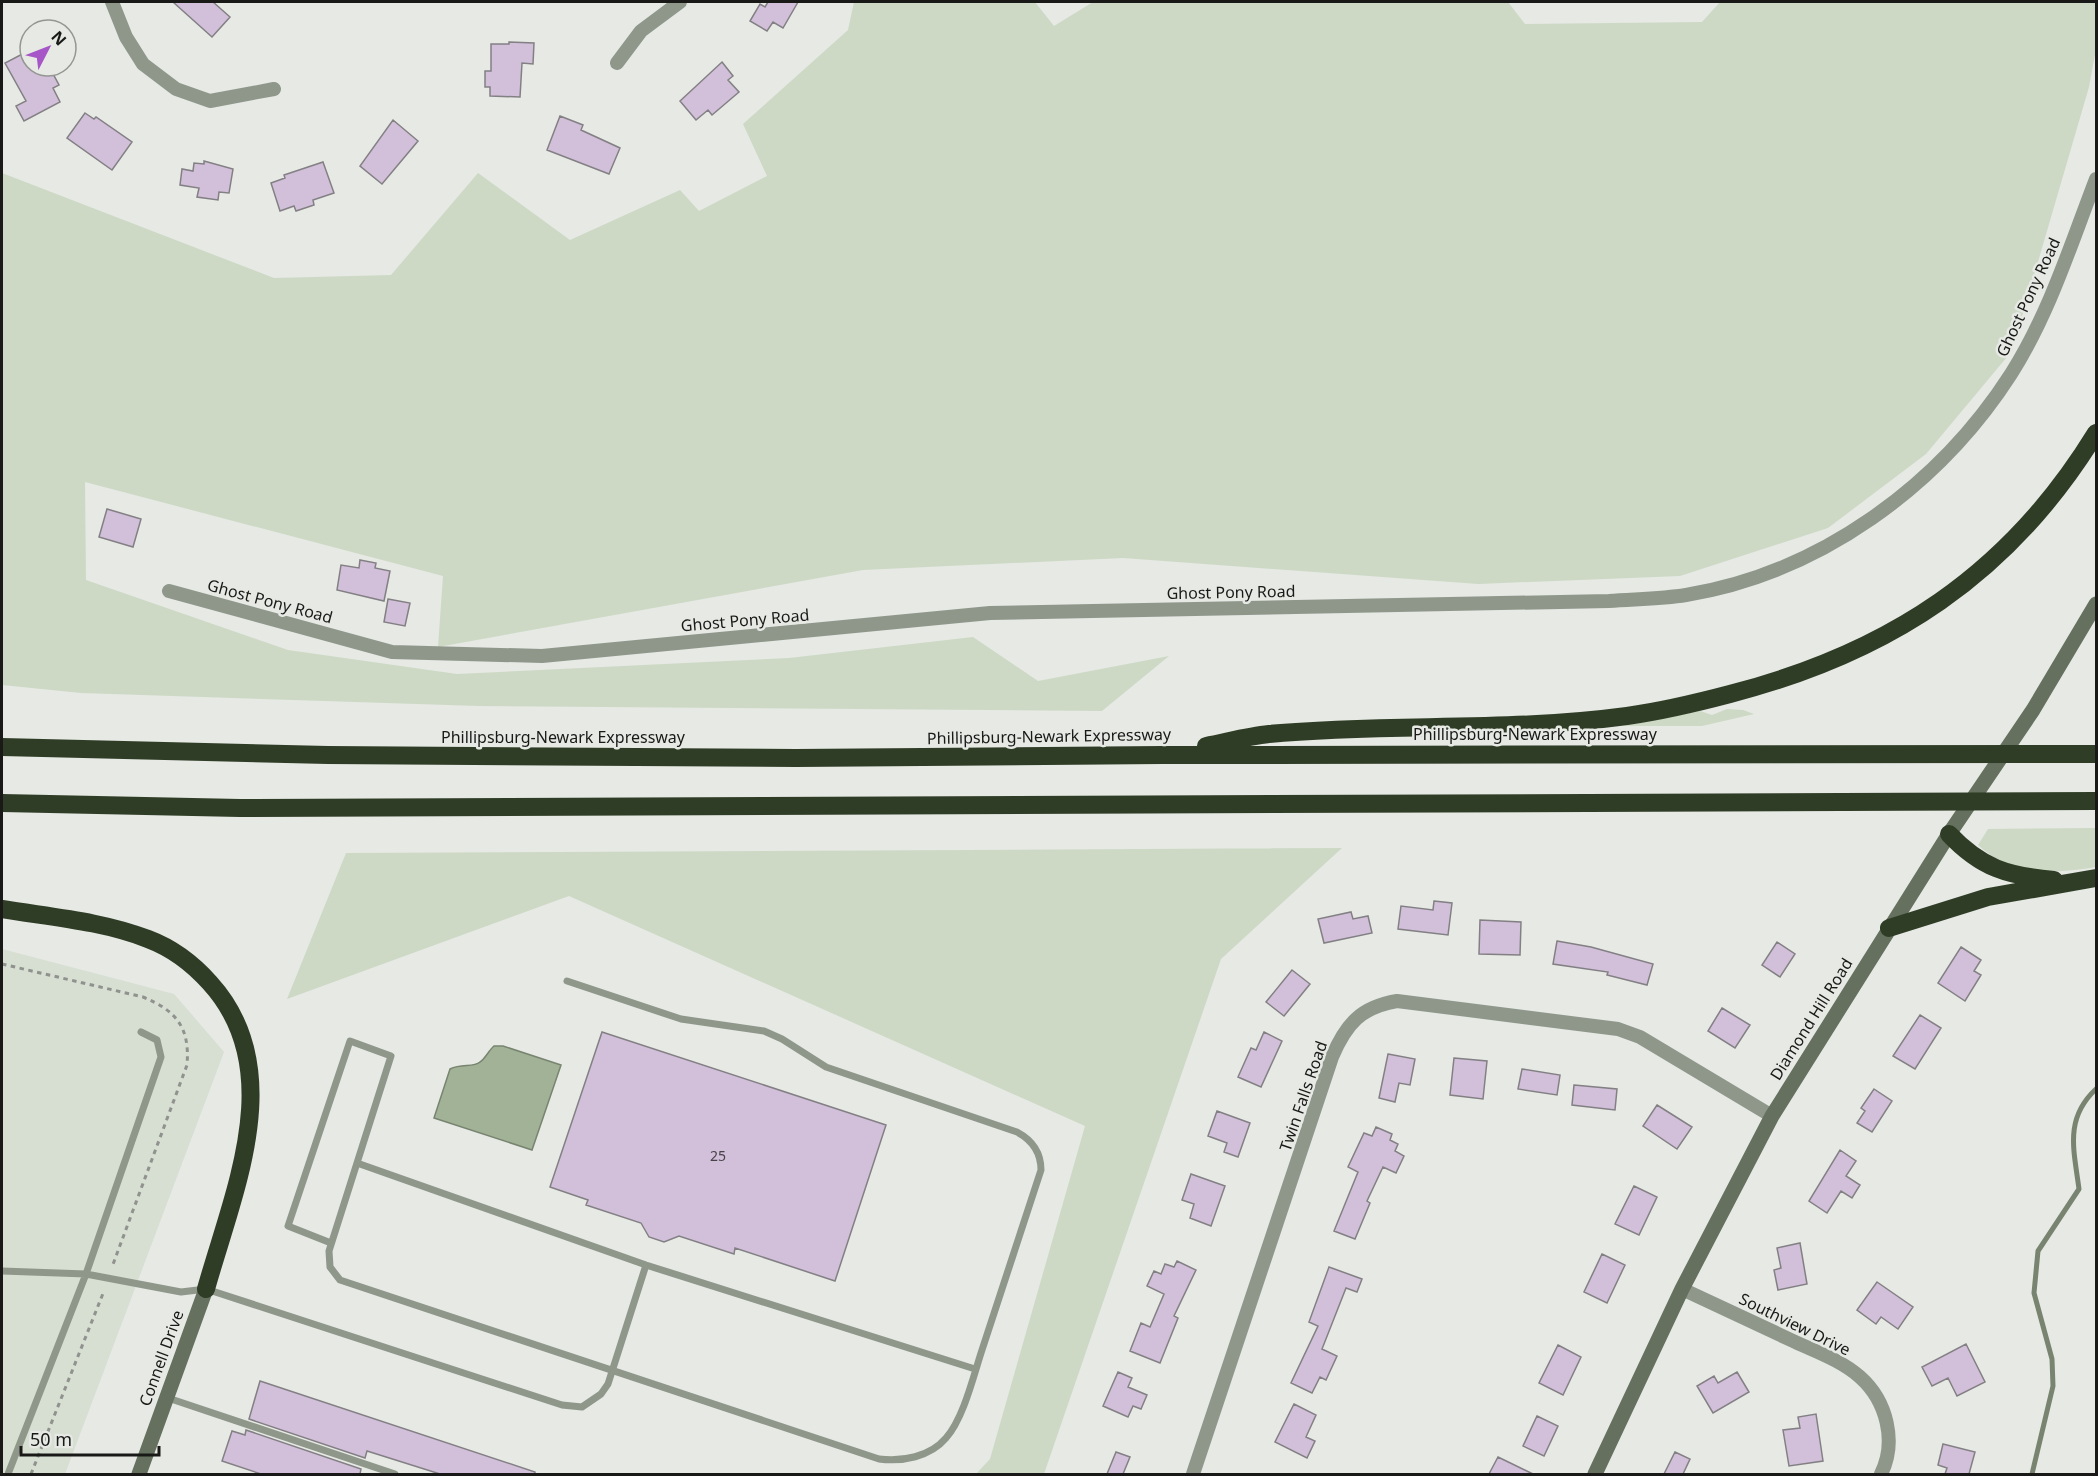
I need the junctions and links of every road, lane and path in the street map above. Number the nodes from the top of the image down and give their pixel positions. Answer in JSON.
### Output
{"nodes":[{"id":1,"x":112,"y":2,"type":"edge"},
{"id":2,"x":680,"y":2,"type":"edge"},
{"id":3,"x":617,"y":63,"type":"dead end"},
{"id":4,"x":274,"y":89,"type":"dead end"},
{"id":5,"x":2097,"y":179,"type":"edge"},
{"id":6,"x":2097,"y":433,"type":"edge"},
{"id":7,"x":169,"y":591,"type":"dead end"},
{"id":8,"x":2097,"y":604,"type":"edge"},
{"id":9,"x":2,"y":747,"type":"edge"},
{"id":10,"x":1162,"y":754,"type":"junction"},
{"id":11,"x":2097,"y":754,"type":"edge"},
{"id":12,"x":2097,"y":801,"type":"edge"},
{"id":13,"x":2,"y":803,"type":"edge"},
{"id":14,"x":1949,"y":834,"type":"junction"},
{"id":15,"x":2097,"y":878,"type":"edge"},
{"id":16,"x":2072,"y":881,"type":"junction"},
{"id":17,"x":2,"y":909,"type":"edge"},
{"id":18,"x":1889,"y":928,"type":"junction"},
{"id":19,"x":567,"y":981,"type":"dead end"},
{"id":20,"x":141,"y":1032,"type":"dead end"},
{"id":21,"x":1772,"y":1116,"type":"junction"},
{"id":22,"x":357,"y":1163,"type":"junction"},
{"id":23,"x":331,"y":1243,"type":"junction"},
{"id":24,"x":646,"y":1265,"type":"junction"},
{"id":25,"x":2,"y":1271,"type":"edge"},
{"id":26,"x":86,"y":1274,"type":"junction"},
{"id":27,"x":206,"y":1289,"type":"junction"},
{"id":28,"x":1682,"y":1289,"type":"junction"},
{"id":29,"x":975,"y":1369,"type":"junction"},
{"id":30,"x":613,"y":1372,"type":"junction"},
{"id":31,"x":165,"y":1397,"type":"junction"},
{"id":32,"x":377,"y":1472,"type":"edge"},
{"id":33,"x":8,"y":1474,"type":"edge"},
{"id":34,"x":139,"y":1474,"type":"edge"},
{"id":35,"x":395,"y":1474,"type":"edge"},
{"id":36,"x":1193,"y":1474,"type":"edge"},
{"id":37,"x":1595,"y":1474,"type":"edge"},
{"id":38,"x":1881,"y":1474,"type":"edge"}],
"edges":[{"from":1,"to":4,"type":"street"},
{"from":2,"to":3,"type":"street"},
{"from":5,"to":7,"type":"street","name":"Ghost Pony Road"},
{"from":6,"to":10,"type":"highway"},
{"from":8,"to":14,"type":"main road","name":"Diamond Hill Road"},
{"from":9,"to":10,"type":"highway","name":"Phillipsburg-Newark Expressway"},
{"from":10,"to":11,"type":"highway","name":"Phillipsburg-Newark Expressway"},
{"from":12,"to":13,"type":"highway"},
{"from":14,"to":16,"type":"highway"},
{"from":14,"to":18,"type":"main road","name":"Diamond Hill Road"},
{"from":15,"to":16,"type":"highway"},
{"from":16,"to":18,"type":"highway"},
{"from":17,"to":27,"type":"highway"},
{"from":18,"to":21,"type":"main road","name":"Diamond Hill Road"},
{"from":19,"to":29,"type":"lane"},
{"from":20,"to":26,"type":"lane"},
{"from":21,"to":28,"type":"main road","name":"Diamond Hill Road"},
{"from":21,"to":36,"type":"street","name":"Twin Falls Road"},
{"from":22,"to":23,"type":"lane"},
{"from":22,"to":23,"type":"lane"},
{"from":22,"to":24,"type":"lane"},
{"from":23,"to":30,"type":"lane"},
{"from":24,"to":29,"type":"lane"},
{"from":24,"to":30,"type":"lane"},
{"from":25,"to":26,"type":"lane"},
{"from":26,"to":27,"type":"lane"},
{"from":26,"to":33,"type":"lane"},
{"from":27,"to":30,"type":"lane"},
{"from":27,"to":31,"type":"main road","name":"Connell Drive"},
{"from":28,"to":37,"type":"main road","name":"Diamond Hill Road"},
{"from":28,"to":38,"type":"street","name":"Southview Drive"},
{"from":29,"to":30,"type":"lane"},
{"from":31,"to":32,"type":"lane"},
{"from":31,"to":34,"type":"main road","name":"Connell Drive"},
{"from":32,"to":35,"type":"lane"}]}
